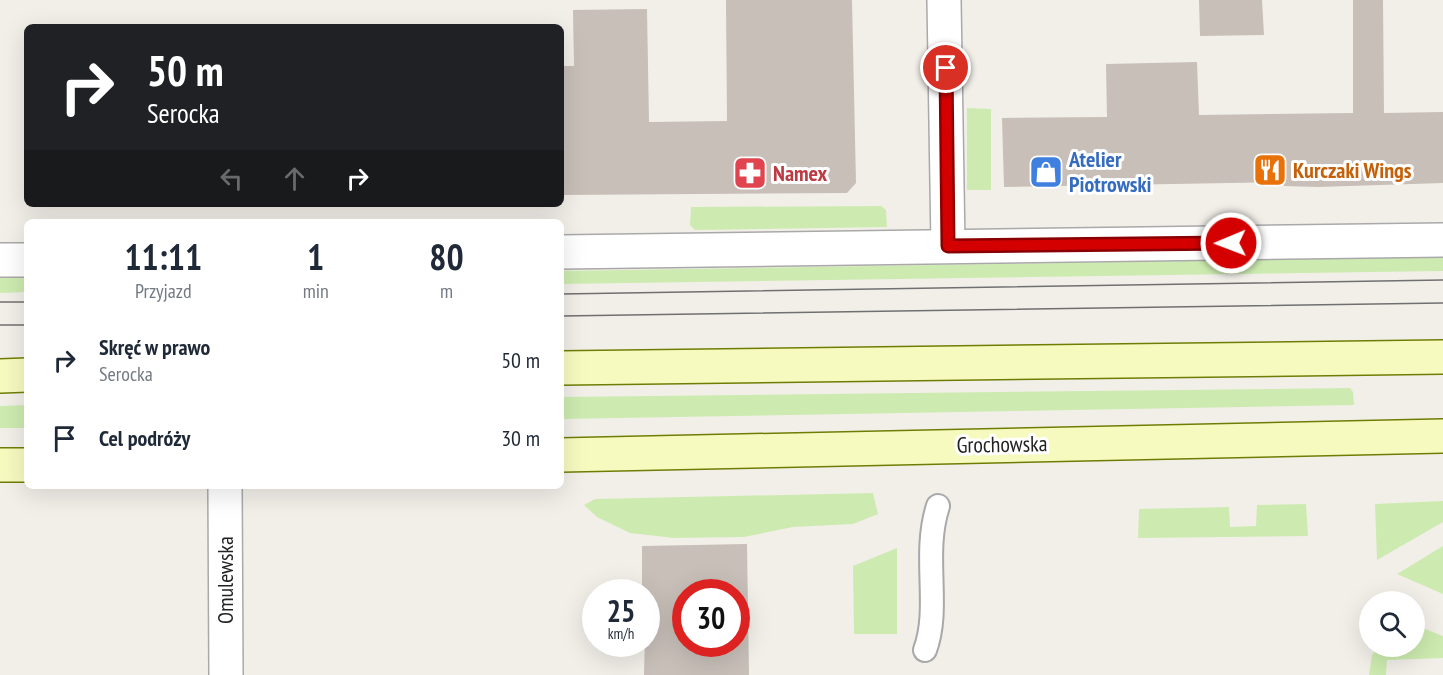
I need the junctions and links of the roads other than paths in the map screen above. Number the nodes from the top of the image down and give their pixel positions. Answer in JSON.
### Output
{"nodes":[{"id":1,"x":944,"y":0,"type":"edge"},
{"id":2,"x":1443,"y":240,"type":"edge"},
{"id":3,"x":948,"y":246,"type":"junction"},
{"id":4,"x":564,"y":252,"type":"edge"},
{"id":5,"x":0,"y":260,"type":"edge"},
{"id":6,"x":24,"y":260,"type":"edge"},
{"id":7,"x":1443,"y":357,"type":"edge"},
{"id":8,"x":564,"y":368,"type":"edge"},
{"id":9,"x":24,"y":375,"type":"edge"},
{"id":10,"x":0,"y":376,"type":"edge"},
{"id":11,"x":1443,"y":436,"type":"edge"},
{"id":12,"x":564,"y":455,"type":"edge"},
{"id":13,"x":0,"y":465,"type":"edge"},
{"id":14,"x":24,"y":465,"type":"edge"},
{"id":15,"x":225,"y":489,"type":"edge"},
{"id":16,"x":938,"y":506,"type":"dead end"},
{"id":17,"x":925,"y":650,"type":"dead end"},
{"id":18,"x":226,"y":675,"type":"edge"}],
"edges":[{"from":1,"to":3,"type":"street"},
{"from":2,"to":3,"type":"street"},
{"from":3,"to":4,"type":"street"},
{"from":5,"to":6,"type":"street"},
{"from":7,"to":8,"type":"main road"},
{"from":9,"to":10,"type":"main road"},
{"from":11,"to":12,"type":"main road","name":"Grochowska"},
{"from":13,"to":14,"type":"main road"},
{"from":15,"to":18,"type":"street","name":"Omulewska"},
{"from":16,"to":17,"type":"lane"}]}
